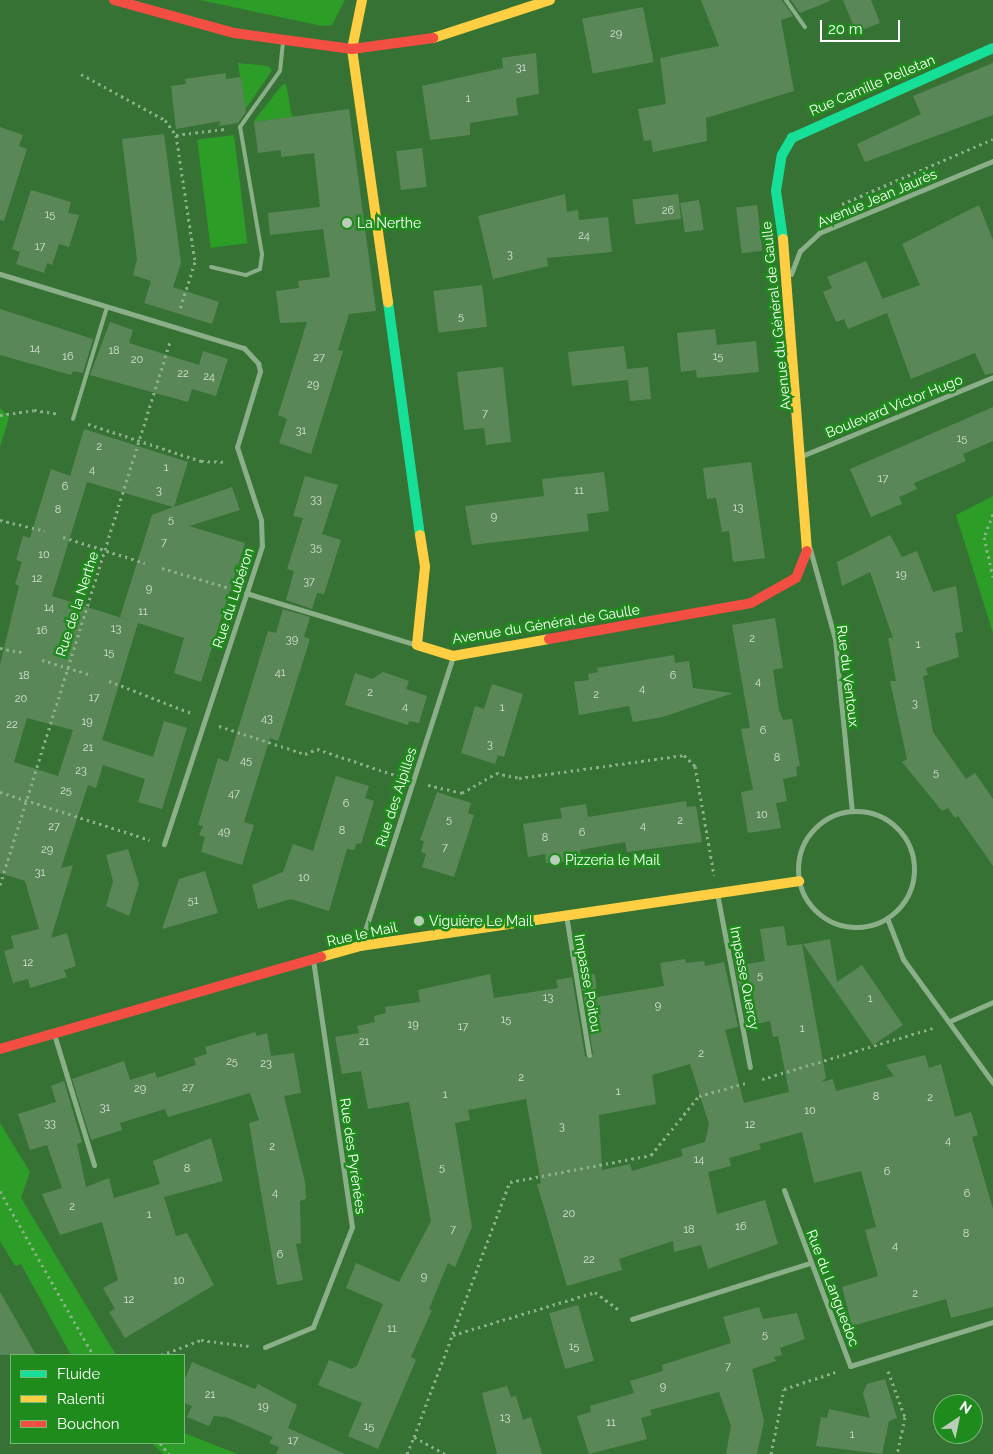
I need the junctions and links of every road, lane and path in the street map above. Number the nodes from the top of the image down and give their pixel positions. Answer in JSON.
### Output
{"nodes":[{"id":1,"x":114,"y":0,"type":"edge"},
{"id":2,"x":362,"y":0,"type":"edge"},
{"id":3,"x":550,"y":0,"type":"edge"},
{"id":4,"x":786,"y":0,"type":"edge"},
{"id":5,"x":805,"y":27,"type":"dead end"},
{"id":6,"x":283,"y":42,"type":"junction"},
{"id":7,"x":993,"y":48,"type":"edge"},
{"id":8,"x":352,"y":49,"type":"junction"},
{"id":9,"x":81,"y":74,"type":"dead end"},
{"id":10,"x":240,"y":127,"type":"junction"},
{"id":11,"x":176,"y":135,"type":"junction"},
{"id":12,"x":792,"y":138,"type":"joint"},
{"id":13,"x":993,"y":161,"type":"edge"},
{"id":14,"x":211,"y":267,"type":"dead end"},
{"id":15,"x":0,"y":274,"type":"edge"},
{"id":16,"x":790,"y":278,"type":"junction"},
{"id":17,"x":107,"y":307,"type":"junction"},
{"id":18,"x":174,"y":328,"type":"junction"},
{"id":19,"x":993,"y":378,"type":"edge"},
{"id":20,"x":0,"y":415,"type":"edge"},
{"id":21,"x":73,"y":419,"type":"junction"},
{"id":22,"x":139,"y":440,"type":"junction"},
{"id":23,"x":804,"y":455,"type":"junction"},
{"id":24,"x":238,"y":462,"type":"junction"},
{"id":25,"x":993,"y":514,"type":"edge"},
{"id":26,"x":0,"y":520,"type":"edge"},
{"id":27,"x":45,"y":531,"type":"dead end"},
{"id":28,"x":63,"y":537,"type":"dead end"},
{"id":29,"x":810,"y":546,"type":"junction"},
{"id":30,"x":106,"y":551,"type":"junction"},
{"id":31,"x":145,"y":563,"type":"dead end"},
{"id":32,"x":162,"y":568,"type":"dead end"},
{"id":33,"x":993,"y":577,"type":"edge"},
{"id":34,"x":246,"y":593,"type":"junction"},
{"id":35,"x":417,"y":645,"type":"junction"},
{"id":36,"x":0,"y":648,"type":"edge"},
{"id":37,"x":26,"y":653,"type":"dead end"},
{"id":38,"x":453,"y":656,"type":"junction"},
{"id":39,"x":42,"y":660,"type":"dead end"},
{"id":40,"x":68,"y":667,"type":"junction"},
{"id":41,"x":92,"y":675,"type":"dead end"},
{"id":42,"x":109,"y":681,"type":"dead end"},
{"id":43,"x":205,"y":721,"type":"junction"},
{"id":44,"x":413,"y":781,"type":"junction"},
{"id":45,"x":0,"y":792,"type":"edge"},
{"id":46,"x":26,"y":801,"type":"junction"},
{"id":47,"x":852,"y":811,"type":"junction"},
{"id":48,"x":164,"y":844,"type":"joint"},
{"id":49,"x":799,"y":881,"type":"junction"},
{"id":50,"x":0,"y":885,"type":"edge"},
{"id":51,"x":717,"y":893,"type":"junction"},
{"id":52,"x":566,"y":915,"type":"junction"},
{"id":53,"x":887,"y":918,"type":"junction"},
{"id":54,"x":360,"y":946,"type":"junction"},
{"id":55,"x":313,"y":959,"type":"junction"},
{"id":56,"x":993,"y":1002,"type":"edge"},
{"id":57,"x":950,"y":1021,"type":"junction"},
{"id":58,"x":54,"y":1033,"type":"junction"},
{"id":59,"x":0,"y":1049,"type":"edge"},
{"id":60,"x":589,"y":1055,"type":"dead end"},
{"id":61,"x":750,"y":1067,"type":"dead end"},
{"id":62,"x":993,"y":1083,"type":"edge"},
{"id":63,"x":94,"y":1165,"type":"dead end"},
{"id":64,"x":784,"y":1190,"type":"dead end"},
{"id":65,"x":0,"y":1191,"type":"edge"},
{"id":66,"x":810,"y":1264,"type":"junction"},
{"id":67,"x":632,"y":1320,"type":"joint"},
{"id":68,"x":993,"y":1322,"type":"edge"},
{"id":69,"x":452,"y":1335,"type":"junction"},
{"id":70,"x":265,"y":1347,"type":"joint"},
{"id":71,"x":93,"y":1354,"type":"edge"},
{"id":72,"x":164,"y":1354,"type":"edge"},
{"id":73,"x":882,"y":1356,"type":"junction"},
{"id":74,"x":850,"y":1366,"type":"junction"},
{"id":75,"x":414,"y":1437,"type":"junction"},
{"id":76,"x":161,"y":1444,"type":"edge"},
{"id":77,"x":169,"y":1454,"type":"edge"},
{"id":78,"x":407,"y":1454,"type":"edge"},
{"id":79,"x":445,"y":1454,"type":"edge"},
{"id":80,"x":771,"y":1454,"type":"edge"},
{"id":81,"x":897,"y":1454,"type":"edge"}],
"edges":[{"from":1,"to":6,"type":"street"},
{"from":2,"to":8,"type":"street"},
{"from":3,"to":8,"type":"street"},
{"from":4,"to":5,"type":"lane"},
{"from":6,"to":8,"type":"street"},
{"from":6,"to":10,"type":"lane"},
{"from":7,"to":12,"type":"street","name":"Rue Camille Pelletan"},
{"from":8,"to":35,"type":"street"},
{"from":9,"to":11,"type":"path"},
{"from":10,"to":11,"type":"path"},
{"from":10,"to":14,"type":"lane"},
{"from":11,"to":18,"type":"path","name":"Rue de la Nerthe"},
{"from":12,"to":16,"type":"street","name":"Avenue du Général de Gaulle"},
{"from":13,"to":16,"type":"street","name":"Avenue Jean Jaurès"},
{"from":15,"to":17,"type":"street","name":"Rue du Lubéron"},
{"from":16,"to":23,"type":"street","name":"Avenue du Général de Gaulle"},
{"from":17,"to":18,"type":"street","name":"Rue du Lubéron"},
{"from":17,"to":21,"type":"lane"},
{"from":18,"to":22,"type":"path","name":"Rue de la Nerthe"},
{"from":18,"to":24,"type":"street","name":"Rue du Lubéron"},
{"from":19,"to":23,"type":"street","name":"Boulevard Victor Hugo"},
{"from":20,"to":21,"type":"path"},
{"from":21,"to":22,"type":"path"},
{"from":22,"to":24,"type":"path"},
{"from":22,"to":30,"type":"path","name":"Rue de la Nerthe"},
{"from":23,"to":29,"type":"street","name":"Avenue du Général de Gaulle"},
{"from":24,"to":34,"type":"street","name":"Rue du Lubéron"},
{"from":25,"to":33,"type":"path"},
{"from":26,"to":27,"type":"path"},
{"from":28,"to":30,"type":"path"},
{"from":29,"to":38,"type":"street","name":"Avenue du Général de Gaulle"},
{"from":29,"to":47,"type":"street","name":"Rue du Ventoux"},
{"from":30,"to":31,"type":"path"},
{"from":30,"to":40,"type":"path","name":"Rue de la Nerthe"},
{"from":32,"to":34,"type":"path"},
{"from":34,"to":35,"type":"street"},
{"from":34,"to":43,"type":"street","name":"Rue du Lubéron"},
{"from":35,"to":38,"type":"street","name":"Avenue du Général de Gaulle"},
{"from":36,"to":37,"type":"path"},
{"from":38,"to":44,"type":"street","name":"Rue des Alpilles"},
{"from":39,"to":40,"type":"path"},
{"from":40,"to":41,"type":"path"},
{"from":40,"to":46,"type":"path","name":"Rue de la Nerthe"},
{"from":42,"to":43,"type":"path"},
{"from":43,"to":44,"type":"path"},
{"from":43,"to":48,"type":"street","name":"Rue du Lubéron"},
{"from":44,"to":51,"type":"path"},
{"from":44,"to":54,"type":"street","name":"Rue des Alpilles"},
{"from":45,"to":46,"type":"path"},
{"from":46,"to":48,"type":"path"},
{"from":46,"to":50,"type":"path","name":"Rue de la Nerthe"},
{"from":47,"to":49,"type":"street"},
{"from":47,"to":53,"type":"street"},
{"from":49,"to":51,"type":"street","name":"Rue le Mail"},
{"from":49,"to":53,"type":"street"},
{"from":51,"to":52,"type":"street","name":"Rue le Mail"},
{"from":51,"to":61,"type":"street","name":"Impasse Quercy"},
{"from":52,"to":54,"type":"street","name":"Rue le Mail"},
{"from":52,"to":60,"type":"street","name":"Impasse Poitou"},
{"from":53,"to":57,"type":"street"},
{"from":54,"to":55,"type":"street","name":"Rue le Mail"},
{"from":55,"to":58,"type":"street","name":"Rue le Mail"},
{"from":55,"to":70,"type":"street","name":"Rue des Pyrénées"},
{"from":56,"to":57,"type":"street"},
{"from":57,"to":62,"type":"street"},
{"from":57,"to":69,"type":"path"},
{"from":58,"to":59,"type":"street","name":"Rue le Mail"},
{"from":58,"to":63,"type":"street"},
{"from":64,"to":66,"type":"street","name":"Rue du Languedoc"},
{"from":65,"to":71,"type":"path"},
{"from":66,"to":67,"type":"street"},
{"from":66,"to":74,"type":"street","name":"Rue du Languedoc"},
{"from":67,"to":69,"type":"path"},
{"from":68,"to":73,"type":"street","name":"Rue du Languedoc"},
{"from":69,"to":75,"type":"path"},
{"from":70,"to":72,"type":"path"},
{"from":73,"to":74,"type":"street","name":"Rue du Languedoc"},
{"from":73,"to":81,"type":"path"},
{"from":74,"to":80,"type":"path"},
{"from":75,"to":78,"type":"path"},
{"from":75,"to":79,"type":"path"},
{"from":76,"to":77,"type":"path"}]}
